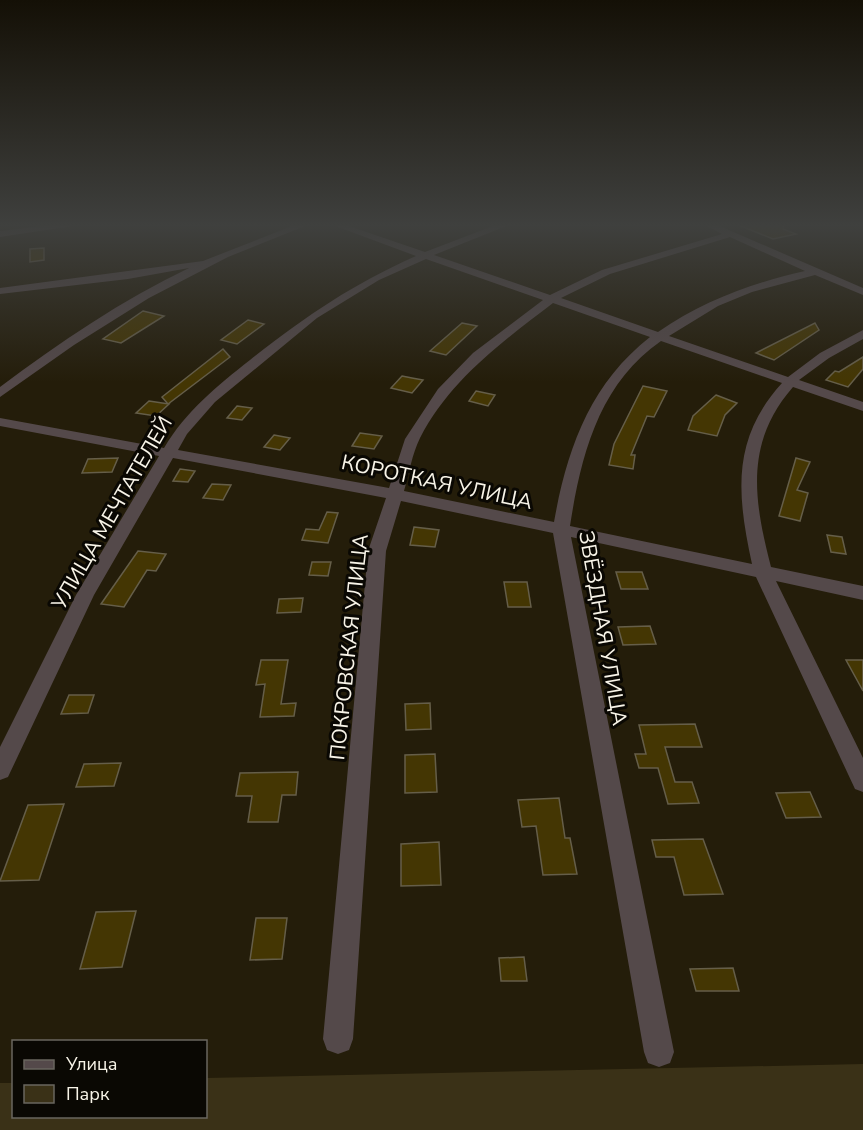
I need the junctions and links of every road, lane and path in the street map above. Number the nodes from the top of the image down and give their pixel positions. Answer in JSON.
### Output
{"nodes":[{"id":1,"x":122,"y":277,"type":"edge"},
{"id":2,"x":184,"y":277,"type":"edge"},
{"id":3,"x":378,"y":277,"type":"edge"},
{"id":4,"x":487,"y":277,"type":"edge"},
{"id":5,"x":596,"y":277,"type":"edge"},
{"id":6,"x":799,"y":277,"type":"edge"},
{"id":7,"x":829,"y":277,"type":"edge"},
{"id":8,"x":863,"y":283,"type":"edge"},
{"id":9,"x":849,"y":285,"type":"junction"},
{"id":10,"x":0,"y":291,"type":"edge"},
{"id":11,"x":863,"y":292,"type":"edge"},
{"id":12,"x":551,"y":299,"type":"junction"},
{"id":13,"x":863,"y":334,"type":"edge"},
{"id":14,"x":659,"y":336,"type":"junction"},
{"id":15,"x":790,"y":381,"type":"junction"},
{"id":16,"x":0,"y":393,"type":"edge"},
{"id":17,"x":863,"y":407,"type":"edge"},
{"id":18,"x":0,"y":422,"type":"edge"},
{"id":19,"x":168,"y":453,"type":"junction"},
{"id":20,"x":393,"y":494,"type":"junction"},
{"id":21,"x":561,"y":532,"type":"junction"},
{"id":22,"x":763,"y":572,"type":"junction"},
{"id":23,"x":863,"y":593,"type":"edge"},
{"id":24,"x":0,"y":770,"type":"edge"},
{"id":25,"x":863,"y":782,"type":"edge"},
{"id":26,"x":338,"y":1039,"type":"dead end"},
{"id":27,"x":659,"y":1052,"type":"dead end"}],
"edges":[{"from":1,"to":10,"type":"street"},
{"from":2,"to":16,"type":"street"},
{"from":3,"to":19,"type":"street","name":"УЛИЦА МЕЧТАТЕЛЕЙ"},
{"from":4,"to":12,"type":"street"},
{"from":5,"to":12,"type":"street","name":"ПОКРОВСКАЯ УЛИЦА"},
{"from":6,"to":14,"type":"street","name":"ЗВЁЗДНАЯ УЛИЦА"},
{"from":7,"to":9,"type":"street"},
{"from":8,"to":9,"type":"street"},
{"from":9,"to":11,"type":"street"},
{"from":12,"to":14,"type":"street"},
{"from":12,"to":20,"type":"street","name":"ПОКРОВСКАЯ УЛИЦА"},
{"from":13,"to":15,"type":"street"},
{"from":14,"to":15,"type":"street"},
{"from":14,"to":21,"type":"street","name":"ЗВЁЗДНАЯ УЛИЦА"},
{"from":15,"to":17,"type":"street"},
{"from":15,"to":22,"type":"street"},
{"from":18,"to":19,"type":"street","name":"КОРОТКАЯ УЛИЦА"},
{"from":19,"to":20,"type":"street","name":"КОРОТКАЯ УЛИЦА"},
{"from":19,"to":24,"type":"street","name":"УЛИЦА МЕЧТАТЕЛЕЙ"},
{"from":20,"to":21,"type":"street","name":"КОРОТКАЯ УЛИЦА"},
{"from":20,"to":26,"type":"street","name":"ПОКРОВСКАЯ УЛИЦА"},
{"from":21,"to":22,"type":"street","name":"КОРОТКАЯ УЛИЦА"},
{"from":21,"to":27,"type":"street","name":"ЗВЁЗДНАЯ УЛИЦА"},
{"from":22,"to":23,"type":"street","name":"КОРОТКАЯ УЛИЦА"},
{"from":22,"to":25,"type":"street"}]}
